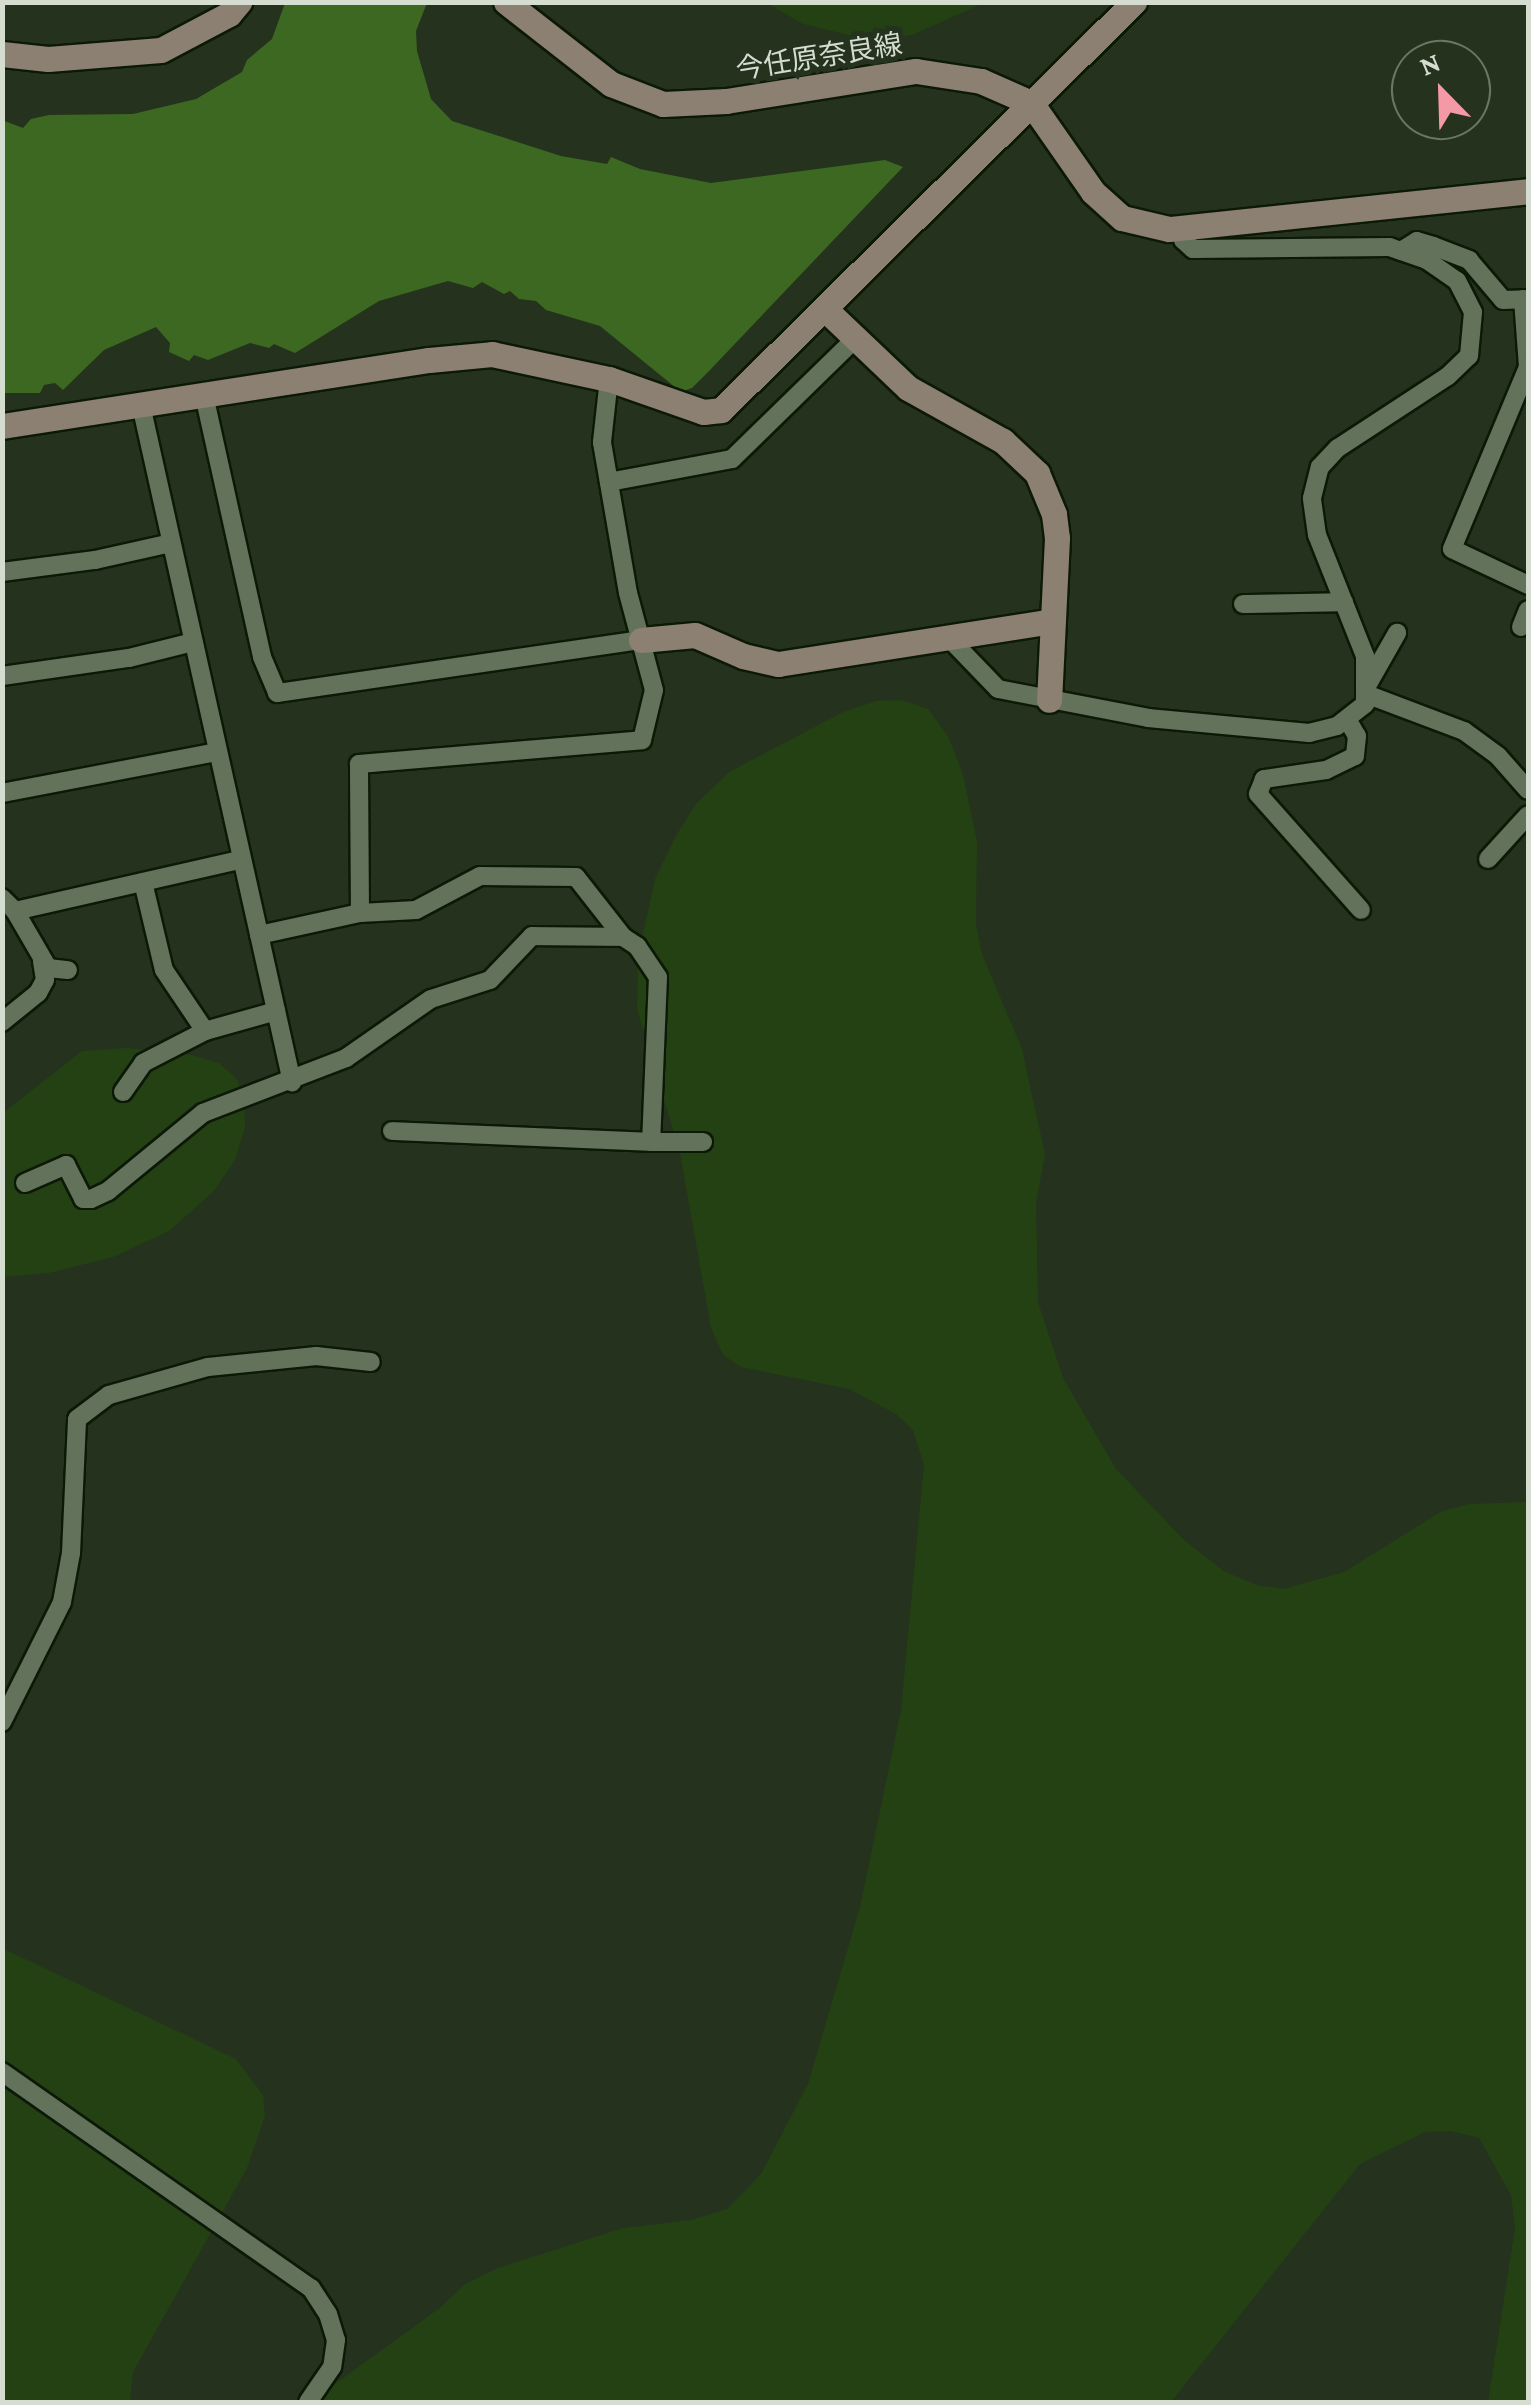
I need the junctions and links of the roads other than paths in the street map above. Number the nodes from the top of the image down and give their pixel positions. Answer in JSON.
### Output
{"nodes":[{"id":1,"x":240,"y":2,"type":"edge"},
{"id":2,"x":506,"y":2,"type":"edge"},
{"id":3,"x":1134,"y":2,"type":"edge"},
{"id":4,"x":2,"y":54,"type":"edge"},
{"id":5,"x":1031,"y":103,"type":"junction"},
{"id":6,"x":1528,"y":191,"type":"edge"},
{"id":7,"x":1181,"y":228,"type":"junction"},
{"id":8,"x":1400,"y":250,"type":"junction"},
{"id":9,"x":1526,"y":299,"type":"edge"},
{"id":10,"x":826,"y":310,"type":"junction"},
{"id":11,"x":856,"y":338,"type":"junction"},
{"id":12,"x":608,"y":379,"type":"junction"},
{"id":13,"x":204,"y":396,"type":"junction"},
{"id":14,"x":141,"y":405,"type":"junction"},
{"id":15,"x":2,"y":426,"type":"edge"},
{"id":16,"x":609,"y":482,"type":"junction"},
{"id":17,"x":171,"y":543,"type":"junction"},
{"id":18,"x":2,"y":572,"type":"edge"},
{"id":19,"x":1528,"y":584,"type":"edge"},
{"id":20,"x":1344,"y":602,"type":"junction"},
{"id":21,"x":1243,"y":604,"type":"dead end"},
{"id":22,"x":1053,"y":621,"type":"junction"},
{"id":23,"x":1398,"y":632,"type":"dead end"},
{"id":24,"x":948,"y":637,"type":"junction"},
{"id":25,"x":640,"y":640,"type":"junction"},
{"id":26,"x":193,"y":642,"type":"junction"},
{"id":27,"x":2,"y":676,"type":"edge"},
{"id":28,"x":1367,"y":689,"type":"junction"},
{"id":29,"x":1049,"y":700,"type":"junction"},
{"id":30,"x":1347,"y":720,"type":"junction"},
{"id":31,"x":217,"y":752,"type":"junction"},
{"id":32,"x":1528,"y":790,"type":"edge"},
{"id":33,"x":2,"y":793,"type":"edge"},
{"id":34,"x":1528,"y":814,"type":"edge"},
{"id":35,"x":1488,"y":859,"type":"dead end"},
{"id":36,"x":240,"y":860,"type":"junction"},
{"id":37,"x":143,"y":882,"type":"junction"},
{"id":38,"x":9,"y":904,"type":"edge"},
{"id":39,"x":1361,"y":910,"type":"dead end"},
{"id":40,"x":360,"y":913,"type":"junction"},
{"id":41,"x":259,"y":935,"type":"junction"},
{"id":42,"x":623,"y":937,"type":"junction"},
{"id":43,"x":42,"y":960,"type":"junction"},
{"id":44,"x":68,"y":970,"type":"dead end"},
{"id":45,"x":276,"y":1011,"type":"junction"},
{"id":46,"x":2,"y":1022,"type":"edge"},
{"id":47,"x":205,"y":1032,"type":"junction"},
{"id":48,"x":292,"y":1082,"type":"junction"},
{"id":49,"x":123,"y":1092,"type":"dead end"},
{"id":50,"x":392,"y":1131,"type":"dead end"},
{"id":51,"x":651,"y":1142,"type":"junction"},
{"id":52,"x":703,"y":1142,"type":"dead end"},
{"id":53,"x":24,"y":1183,"type":"dead end"},
{"id":54,"x":371,"y":1362,"type":"dead end"},
{"id":55,"x":2,"y":1722,"type":"edge"},
{"id":56,"x":2,"y":2072,"type":"edge"},
{"id":57,"x":308,"y":2402,"type":"edge"}],
"edges":[{"from":1,"to":4,"type":"street"},
{"from":2,"to":5,"type":"street","name":"今任原奈良線"},
{"from":3,"to":5,"type":"street"},
{"from":5,"to":7,"type":"street"},
{"from":5,"to":10,"type":"street"},
{"from":6,"to":7,"type":"street"},
{"from":7,"to":8,"type":"street"},
{"from":8,"to":9,"type":"street"},
{"from":8,"to":20,"type":"street"},
{"from":9,"to":19,"type":"street"},
{"from":10,"to":11,"type":"street"},
{"from":10,"to":12,"type":"street"},
{"from":11,"to":16,"type":"street"},
{"from":11,"to":22,"type":"street"},
{"from":12,"to":13,"type":"street"},
{"from":12,"to":16,"type":"street"},
{"from":13,"to":14,"type":"street"},
{"from":13,"to":25,"type":"street"},
{"from":14,"to":15,"type":"street"},
{"from":14,"to":17,"type":"street"},
{"from":16,"to":25,"type":"street"},
{"from":17,"to":18,"type":"street"},
{"from":17,"to":26,"type":"street"},
{"from":20,"to":21,"type":"street"},
{"from":20,"to":28,"type":"street"},
{"from":22,"to":24,"type":"street"},
{"from":22,"to":29,"type":"street"},
{"from":23,"to":28,"type":"street"},
{"from":24,"to":25,"type":"street"},
{"from":24,"to":29,"type":"street"},
{"from":25,"to":40,"type":"street"},
{"from":26,"to":27,"type":"street"},
{"from":26,"to":31,"type":"street"},
{"from":28,"to":30,"type":"street"},
{"from":28,"to":32,"type":"street"},
{"from":29,"to":30,"type":"street"},
{"from":30,"to":39,"type":"street"},
{"from":31,"to":33,"type":"street"},
{"from":31,"to":36,"type":"street"},
{"from":34,"to":35,"type":"street"},
{"from":36,"to":37,"type":"street"},
{"from":36,"to":41,"type":"street"},
{"from":37,"to":38,"type":"street"},
{"from":37,"to":47,"type":"street"},
{"from":38,"to":43,"type":"street"},
{"from":40,"to":41,"type":"street"},
{"from":40,"to":42,"type":"street"},
{"from":41,"to":45,"type":"street"},
{"from":42,"to":48,"type":"street"},
{"from":42,"to":51,"type":"street"},
{"from":43,"to":44,"type":"street"},
{"from":43,"to":46,"type":"street"},
{"from":45,"to":47,"type":"street"},
{"from":45,"to":48,"type":"street"},
{"from":47,"to":49,"type":"street"},
{"from":48,"to":53,"type":"street"},
{"from":50,"to":51,"type":"street"},
{"from":51,"to":52,"type":"street"},
{"from":54,"to":55,"type":"street"},
{"from":56,"to":57,"type":"street"}]}
